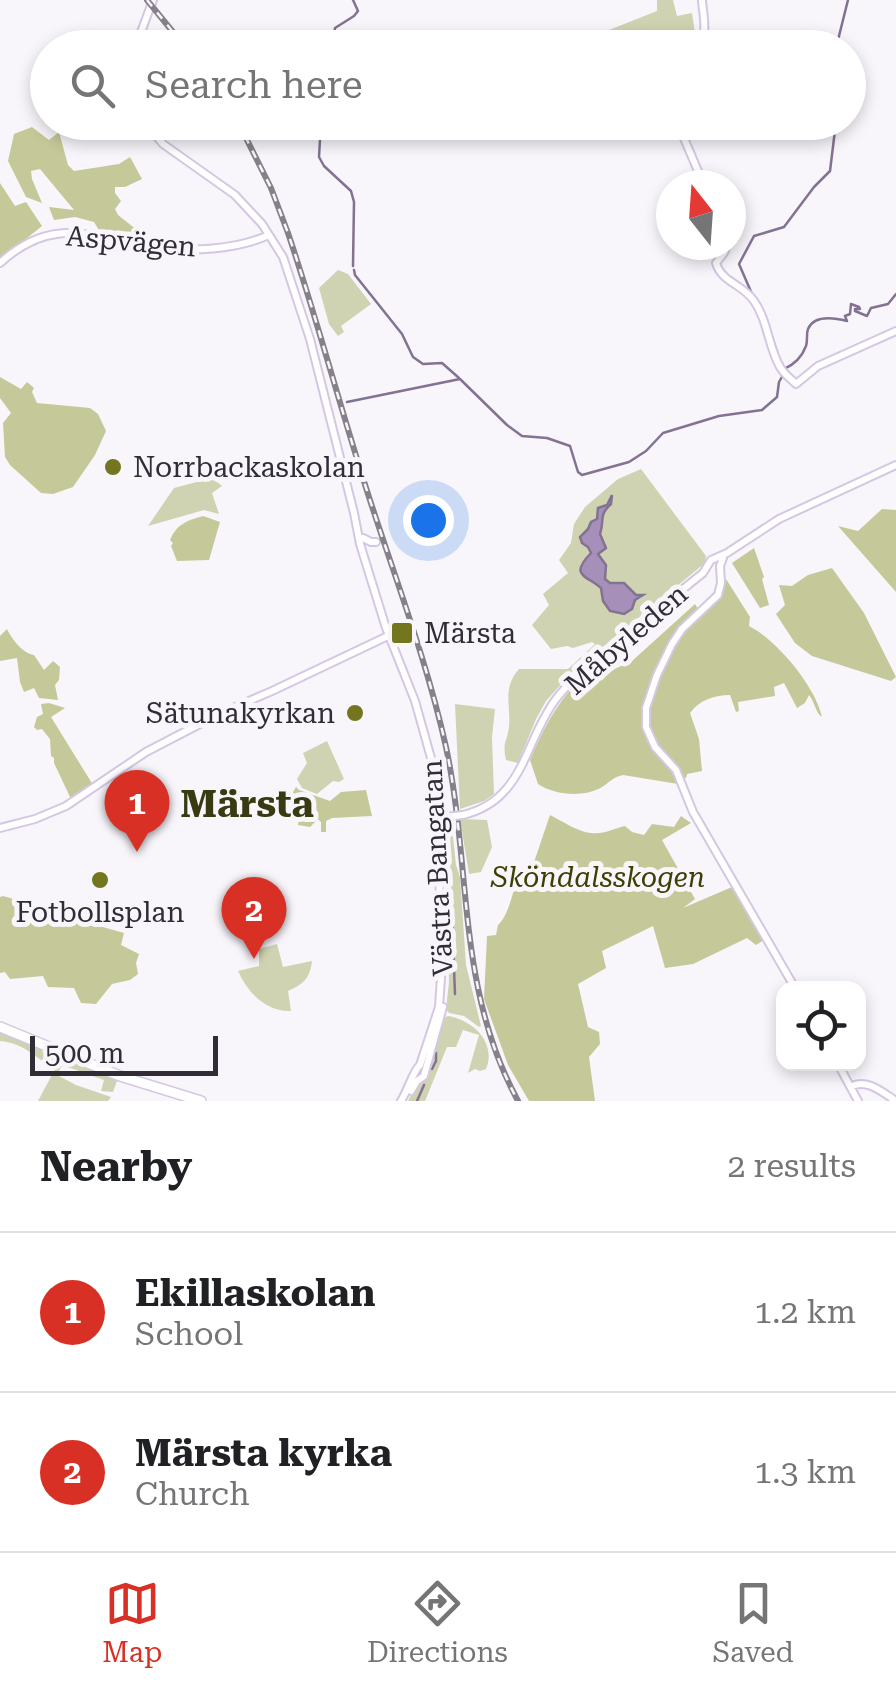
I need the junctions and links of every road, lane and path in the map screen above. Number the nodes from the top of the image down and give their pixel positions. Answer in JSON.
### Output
{"nodes":[{"id":1,"x":153,"y":0,"type":"edge"},
{"id":2,"x":702,"y":0,"type":"edge"},
{"id":3,"x":142,"y":30,"type":"edge"},
{"id":4,"x":705,"y":30,"type":"edge"},
{"id":5,"x":160,"y":140,"type":"edge"},
{"id":6,"x":685,"y":140,"type":"edge"},
{"id":7,"x":698,"y":170,"type":"edge"},
{"id":8,"x":269,"y":236,"type":"junction"},
{"id":9,"x":718,"y":260,"type":"edge"},
{"id":10,"x":0,"y":263,"type":"edge"},
{"id":11,"x":896,"y":332,"type":"edge"},
{"id":12,"x":896,"y":465,"type":"edge"},
{"id":13,"x":716,"y":565,"type":"junction"},
{"id":14,"x":389,"y":633,"type":"junction"},
{"id":15,"x":446,"y":815,"type":"junction"},
{"id":16,"x":0,"y":828,"type":"edge"},
{"id":17,"x":791,"y":981,"type":"edge"},
{"id":18,"x":0,"y":1027,"type":"edge"},
{"id":19,"x":842,"y":1071,"type":"edge"},
{"id":20,"x":852,"y":1086,"type":"junction"},
{"id":21,"x":201,"y":1101,"type":"edge"},
{"id":22,"x":403,"y":1101,"type":"edge"},
{"id":23,"x":858,"y":1101,"type":"edge"},
{"id":24,"x":896,"y":1101,"type":"edge"}],
"edges":[{"from":1,"to":3,"type":"street"},
{"from":2,"to":4,"type":"street"},
{"from":5,"to":8,"type":"street","name":"Västra Bangatan"},
{"from":6,"to":7,"type":"street"},
{"from":8,"to":10,"type":"street","name":"Aspvägen"},
{"from":8,"to":14,"type":"street","name":"Västra Bangatan"},
{"from":9,"to":11,"type":"street"},
{"from":12,"to":13,"type":"street"},
{"from":13,"to":15,"type":"street","name":"Måbyleden"},
{"from":13,"to":17,"type":"street"},
{"from":14,"to":15,"type":"street","name":"Västra Bangatan"},
{"from":14,"to":16,"type":"street"},
{"from":15,"to":22,"type":"street","name":"Västra Bangatan"},
{"from":18,"to":21,"type":"main road"},
{"from":19,"to":20,"type":"street"},
{"from":20,"to":23,"type":"street"},
{"from":20,"to":24,"type":"street"}]}
